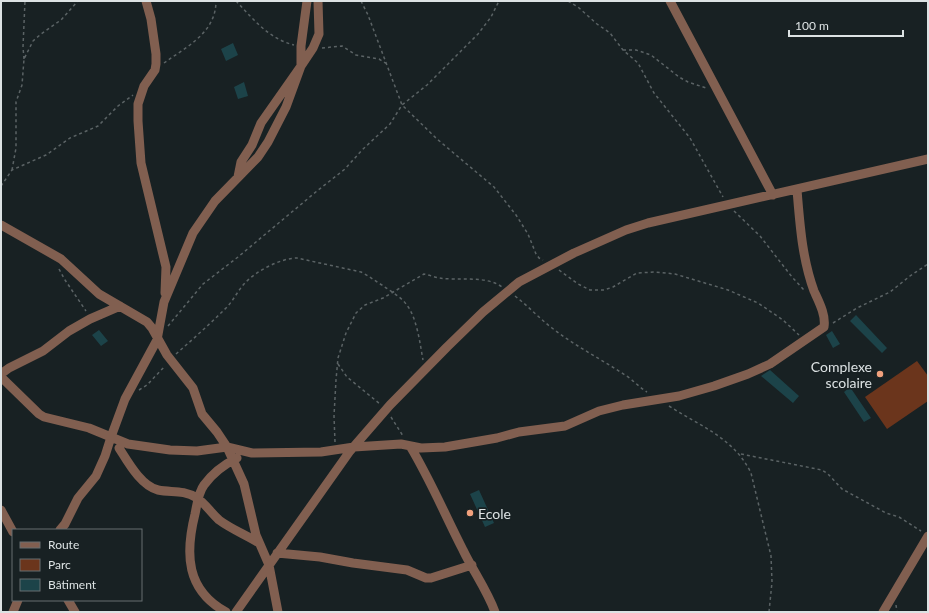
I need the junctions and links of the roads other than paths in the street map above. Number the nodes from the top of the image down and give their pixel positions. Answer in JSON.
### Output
{"nodes":[{"id":1,"x":146,"y":1,"type":"edge"},
{"id":2,"x":307,"y":1,"type":"edge"},
{"id":3,"x":318,"y":1,"type":"edge"},
{"id":4,"x":670,"y":1,"type":"edge"},
{"id":5,"x":300,"y":66,"type":"junction"},
{"id":6,"x":928,"y":159,"type":"edge"},
{"id":7,"x":238,"y":178,"type":"junction"},
{"id":8,"x":798,"y":190,"type":"junction"},
{"id":9,"x":773,"y":195,"type":"junction"},
{"id":10,"x":1,"y":226,"type":"edge"},
{"id":11,"x":164,"y":302,"type":"junction"},
{"id":12,"x":120,"y":306,"type":"junction"},
{"id":13,"x":157,"y":340,"type":"junction"},
{"id":14,"x":1,"y":374,"type":"edge"},
{"id":15,"x":1,"y":377,"type":"edge"},
{"id":16,"x":111,"y":437,"type":"junction"},
{"id":17,"x":128,"y":444,"type":"junction"},
{"id":18,"x":410,"y":446,"type":"junction"},
{"id":19,"x":226,"y":447,"type":"junction"},
{"id":20,"x":354,"y":447,"type":"junction"},
{"id":21,"x":119,"y":448,"type":"junction"},
{"id":22,"x":247,"y":452,"type":"junction"},
{"id":23,"x":105,"y":456,"type":"junction"},
{"id":24,"x":233,"y":460,"type":"junction"},
{"id":25,"x":198,"y":499,"type":"junction"},
{"id":26,"x":2,"y":513,"type":"edge"},
{"id":27,"x":61,"y":529,"type":"edge"},
{"id":28,"x":12,"y":530,"type":"edge"},
{"id":29,"x":925,"y":534,"type":"edge"},
{"id":30,"x":259,"y":543,"type":"junction"},
{"id":31,"x":277,"y":553,"type":"junction"},
{"id":32,"x":269,"y":565,"type":"junction"},
{"id":33,"x":472,"y":565,"type":"junction"},
{"id":34,"x":18,"y":601,"type":"edge"},
{"id":35,"x":68,"y":601,"type":"edge"},
{"id":36,"x":13,"y":612,"type":"edge"},
{"id":37,"x":74,"y":612,"type":"edge"},
{"id":38,"x":226,"y":612,"type":"edge"},
{"id":39,"x":236,"y":612,"type":"edge"},
{"id":40,"x":278,"y":612,"type":"edge"},
{"id":41,"x":496,"y":612,"type":"edge"},
{"id":42,"x":884,"y":612,"type":"edge"}],
"edges":[{"from":1,"to":11,"type":"street"},
{"from":2,"to":5,"type":"street"},
{"from":3,"to":5,"type":"street"},
{"from":4,"to":9,"type":"street"},
{"from":5,"to":7,"type":"street"},
{"from":5,"to":7,"type":"street"},
{"from":6,"to":8,"type":"street"},
{"from":7,"to":11,"type":"street"},
{"from":8,"to":9,"type":"street"},
{"from":8,"to":18,"type":"street"},
{"from":9,"to":20,"type":"street"},
{"from":10,"to":12,"type":"street"},
{"from":11,"to":13,"type":"street"},
{"from":12,"to":13,"type":"street"},
{"from":12,"to":14,"type":"street"},
{"from":13,"to":16,"type":"street"},
{"from":13,"to":19,"type":"street"},
{"from":15,"to":16,"type":"street"},
{"from":16,"to":17,"type":"street"},
{"from":16,"to":23,"type":"street"},
{"from":17,"to":19,"type":"street"},
{"from":17,"to":21,"type":"street"},
{"from":18,"to":20,"type":"street"},
{"from":18,"to":33,"type":"street"},
{"from":19,"to":22,"type":"street"},
{"from":19,"to":24,"type":"street"},
{"from":20,"to":22,"type":"street"},
{"from":20,"to":31,"type":"street"},
{"from":21,"to":23,"type":"street"},
{"from":21,"to":25,"type":"street"},
{"from":22,"to":24,"type":"street"},
{"from":23,"to":27,"type":"street"},
{"from":24,"to":25,"type":"street"},
{"from":24,"to":30,"type":"street"},
{"from":25,"to":30,"type":"street"},
{"from":25,"to":38,"type":"street"},
{"from":26,"to":28,"type":"street"},
{"from":29,"to":42,"type":"street"},
{"from":30,"to":32,"type":"street"},
{"from":31,"to":32,"type":"street"},
{"from":31,"to":33,"type":"street"},
{"from":32,"to":39,"type":"street"},
{"from":32,"to":40,"type":"street"},
{"from":33,"to":41,"type":"street"},
{"from":34,"to":36,"type":"street"},
{"from":35,"to":37,"type":"street"}]}
